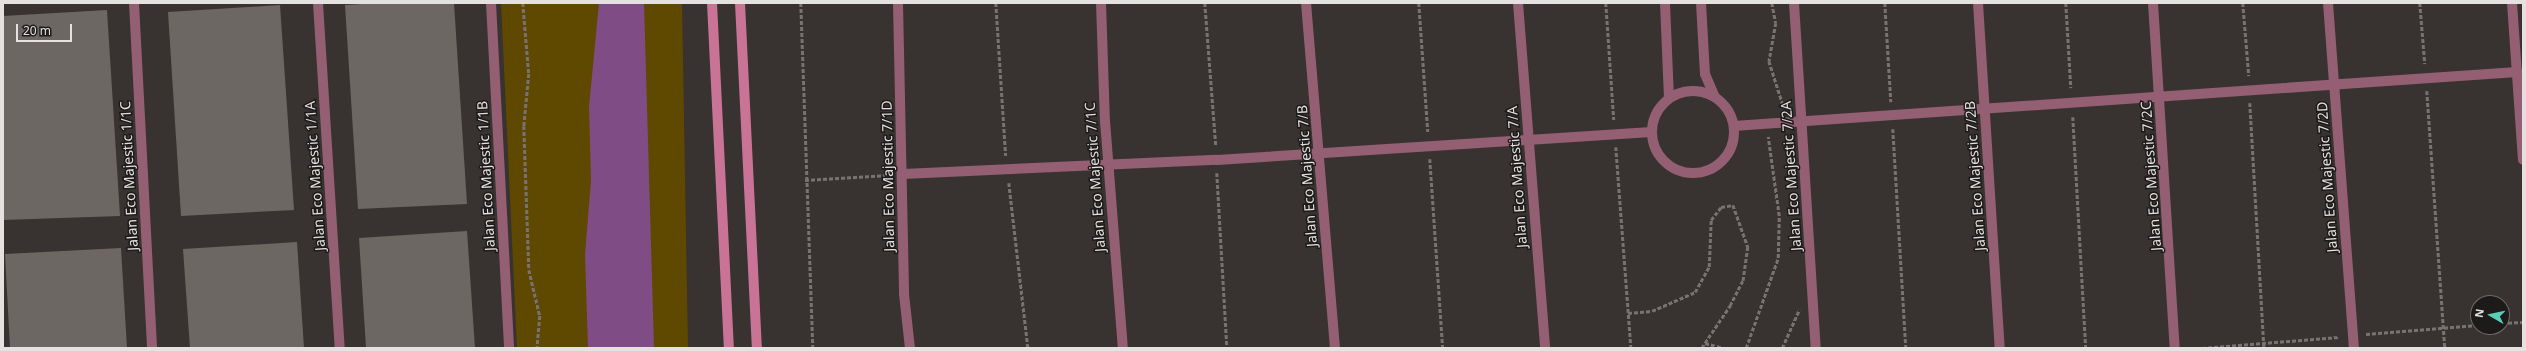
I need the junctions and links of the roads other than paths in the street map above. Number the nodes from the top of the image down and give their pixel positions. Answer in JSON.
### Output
{"nodes":[{"id":1,"x":134,"y":3,"type":"edge"},
{"id":2,"x":318,"y":3,"type":"edge"},
{"id":3,"x":491,"y":3,"type":"edge"},
{"id":4,"x":712,"y":3,"type":"edge"},
{"id":5,"x":740,"y":3,"type":"edge"},
{"id":6,"x":898,"y":3,"type":"edge"},
{"id":7,"x":1101,"y":3,"type":"edge"},
{"id":8,"x":1306,"y":3,"type":"edge"},
{"id":9,"x":1518,"y":3,"type":"edge"},
{"id":10,"x":1664,"y":3,"type":"edge"},
{"id":11,"x":1701,"y":3,"type":"edge"},
{"id":12,"x":1794,"y":3,"type":"edge"},
{"id":13,"x":1978,"y":3,"type":"edge"},
{"id":14,"x":2154,"y":3,"type":"edge"},
{"id":15,"x":2328,"y":3,"type":"edge"},
{"id":16,"x":2512,"y":3,"type":"edge"},
{"id":17,"x":2517,"y":72,"type":"junction"},
{"id":18,"x":2334,"y":85,"type":"junction"},
{"id":19,"x":1715,"y":97,"type":"junction"},
{"id":20,"x":2160,"y":97,"type":"junction"},
{"id":21,"x":1669,"y":98,"type":"junction"},
{"id":22,"x":1985,"y":109,"type":"junction"},
{"id":23,"x":1796,"y":122,"type":"junction"},
{"id":24,"x":1734,"y":126,"type":"junction"},
{"id":25,"x":1651,"y":132,"type":"junction"},
{"id":26,"x":1527,"y":140,"type":"junction"},
{"id":27,"x":1321,"y":153,"type":"junction"},
{"id":28,"x":2523,"y":160,"type":"edge"},
{"id":29,"x":1108,"y":164,"type":"junction"},
{"id":30,"x":903,"y":174,"type":"junction"},
{"id":31,"x":152,"y":348,"type":"edge"},
{"id":32,"x":340,"y":348,"type":"edge"},
{"id":33,"x":509,"y":348,"type":"edge"},
{"id":34,"x":729,"y":348,"type":"edge"},
{"id":35,"x":757,"y":348,"type":"edge"},
{"id":36,"x":910,"y":348,"type":"edge"},
{"id":37,"x":1123,"y":348,"type":"edge"},
{"id":38,"x":1335,"y":348,"type":"edge"},
{"id":39,"x":1545,"y":348,"type":"edge"},
{"id":40,"x":1816,"y":348,"type":"edge"},
{"id":41,"x":2000,"y":348,"type":"edge"},
{"id":42,"x":2176,"y":348,"type":"edge"},
{"id":43,"x":2354,"y":348,"type":"edge"}],
"edges":[{"from":1,"to":31,"type":"street","name":"Jalan Eco Majestic 1/1C"},
{"from":2,"to":32,"type":"street","name":"Jalan Eco Majestic 1/1A"},
{"from":3,"to":33,"type":"street","name":"Jalan Eco Majestic 1/1B"},
{"from":4,"to":34,"type":"street"},
{"from":5,"to":35,"type":"street"},
{"from":6,"to":30,"type":"street","name":"Jalan Eco Majestic 7/1D"},
{"from":7,"to":29,"type":"street","name":"Jalan Eco Majestic 7/1C"},
{"from":8,"to":27,"type":"street","name":"Jalan Eco Majestic 7/B"},
{"from":9,"to":26,"type":"street","name":"Jalan Eco Majestic 7/A"},
{"from":10,"to":21,"type":"street"},
{"from":11,"to":19,"type":"street"},
{"from":12,"to":23,"type":"street","name":"Jalan Eco Majestic 7/2A"},
{"from":13,"to":22,"type":"street","name":"Jalan Eco Majestic 7/2B"},
{"from":14,"to":20,"type":"street","name":"Jalan Eco Majestic 7/2C"},
{"from":15,"to":18,"type":"street","name":"Jalan Eco Majestic 7/2D"},
{"from":16,"to":17,"type":"street"},
{"from":17,"to":18,"type":"street"},
{"from":17,"to":28,"type":"street"},
{"from":18,"to":20,"type":"street"},
{"from":18,"to":43,"type":"street","name":"Jalan Eco Majestic 7/2D"},
{"from":19,"to":21,"type":"street"},
{"from":19,"to":24,"type":"street"},
{"from":20,"to":22,"type":"street"},
{"from":20,"to":42,"type":"street","name":"Jalan Eco Majestic 7/2C"},
{"from":21,"to":25,"type":"street"},
{"from":22,"to":23,"type":"street"},
{"from":22,"to":41,"type":"street","name":"Jalan Eco Majestic 7/2B"},
{"from":23,"to":24,"type":"street"},
{"from":23,"to":40,"type":"street","name":"Jalan Eco Majestic 7/2A"},
{"from":24,"to":25,"type":"street"},
{"from":25,"to":26,"type":"street"},
{"from":26,"to":27,"type":"street"},
{"from":26,"to":39,"type":"street","name":"Jalan Eco Majestic 7/A"},
{"from":27,"to":29,"type":"street"},
{"from":27,"to":38,"type":"street","name":"Jalan Eco Majestic 7/B"},
{"from":29,"to":30,"type":"street"},
{"from":29,"to":37,"type":"street","name":"Jalan Eco Majestic 7/1C"},
{"from":30,"to":36,"type":"street","name":"Jalan Eco Majestic 7/1D"}]}
